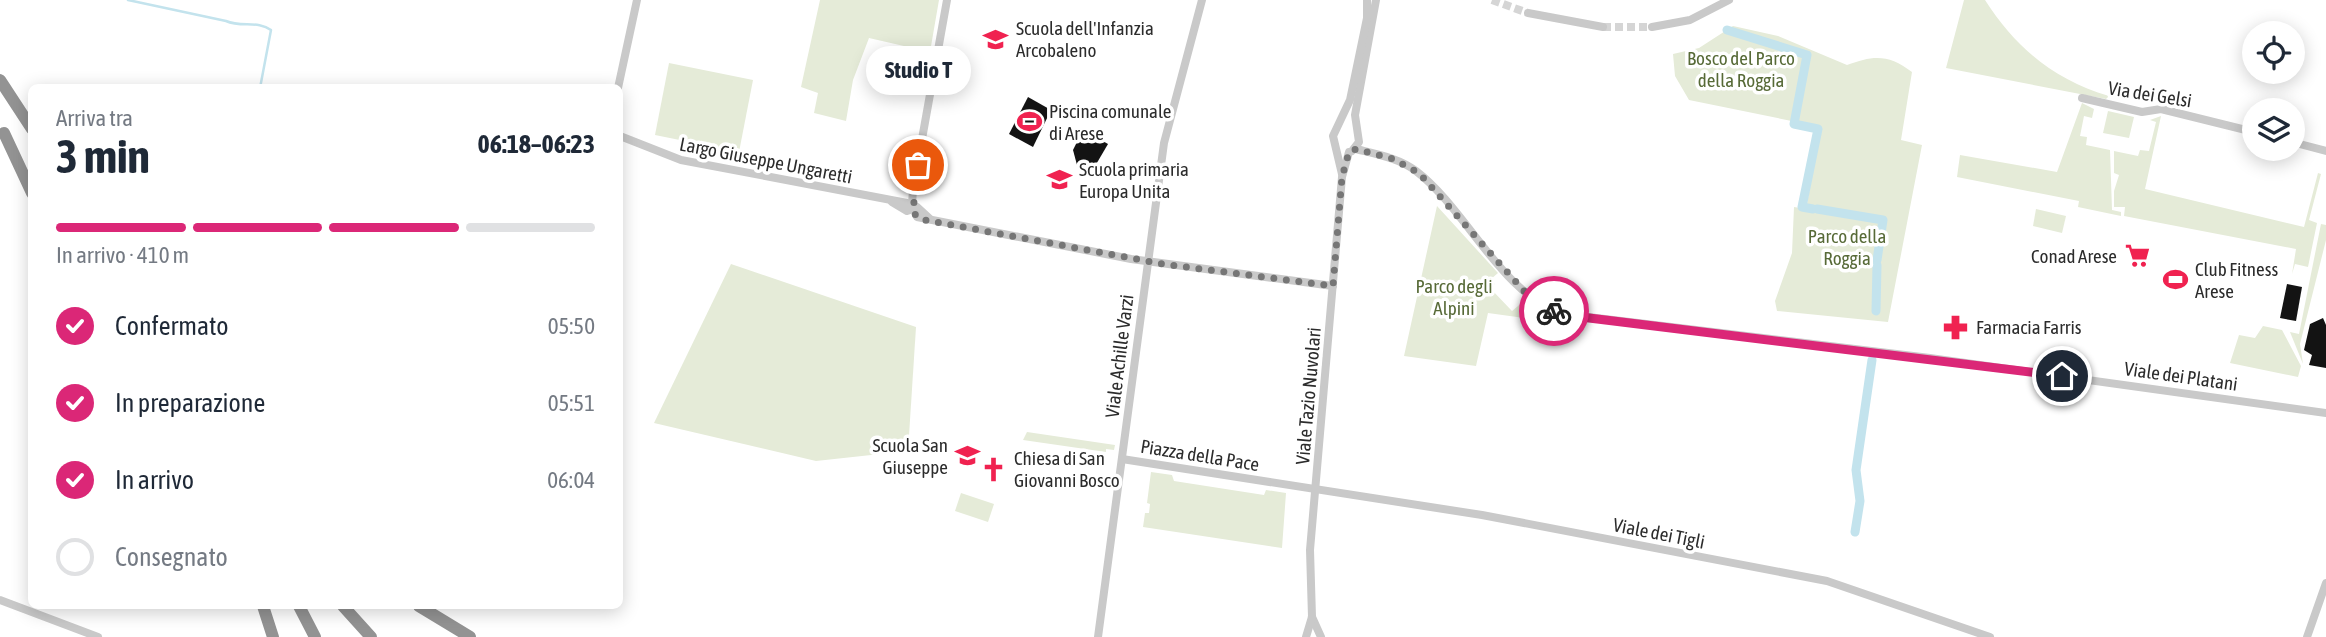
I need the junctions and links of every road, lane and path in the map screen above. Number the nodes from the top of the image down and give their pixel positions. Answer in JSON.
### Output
{"nodes":[{"id":1,"x":637,"y":0,"type":"edge"},
{"id":2,"x":947,"y":0,"type":"edge"},
{"id":3,"x":1202,"y":0,"type":"edge"},
{"id":4,"x":1367,"y":0,"type":"edge"},
{"id":5,"x":1729,"y":0,"type":"edge"},
{"id":6,"x":1377,"y":1,"type":"edge"},
{"id":7,"x":1528,"y":13,"type":"tunnel mouth"},
{"id":8,"x":1602,"y":27,"type":"tunnel mouth"},
{"id":9,"x":1652,"y":27,"type":"tunnel mouth"},
{"id":10,"x":0,"y":79,"type":"edge"},
{"id":11,"x":619,"y":84,"type":"edge"},
{"id":12,"x":2082,"y":98,"type":"dead end"},
{"id":13,"x":28,"y":123,"type":"edge"},
{"id":14,"x":2242,"y":128,"type":"edge"},
{"id":15,"x":1338,"y":129,"type":"junction"},
{"id":16,"x":2,"y":130,"type":"edge"},
{"id":17,"x":1358,"y":135,"type":"junction"},
{"id":18,"x":623,"y":140,"type":"edge"},
{"id":19,"x":2305,"y":145,"type":"edge"},
{"id":20,"x":1339,"y":151,"type":"junction"},
{"id":21,"x":1352,"y":151,"type":"junction"},
{"id":22,"x":2326,"y":151,"type":"edge"},
{"id":23,"x":1385,"y":156,"type":"junction"},
{"id":24,"x":28,"y":168,"type":"edge"},
{"id":25,"x":1342,"y":177,"type":"junction"},
{"id":26,"x":28,"y":185,"type":"edge"},
{"id":27,"x":914,"y":207,"type":"junction"},
{"id":28,"x":1147,"y":261,"type":"junction"},
{"id":29,"x":1333,"y":286,"type":"junction"},
{"id":30,"x":2326,"y":413,"type":"edge"},
{"id":31,"x":1122,"y":459,"type":"junction"},
{"id":32,"x":1315,"y":488,"type":"junction"},
{"id":33,"x":2326,"y":583,"type":"edge"},
{"id":34,"x":0,"y":600,"type":"edge"},
{"id":35,"x":264,"y":609,"type":"edge"},
{"id":36,"x":300,"y":609,"type":"edge"},
{"id":37,"x":346,"y":609,"type":"edge"},
{"id":38,"x":424,"y":609,"type":"edge"},
{"id":39,"x":1312,"y":617,"type":"junction"},
{"id":40,"x":312,"y":634,"type":"edge"},
{"id":41,"x":98,"y":637,"type":"edge"},
{"id":42,"x":273,"y":637,"type":"edge"},
{"id":43,"x":371,"y":637,"type":"edge"},
{"id":44,"x":470,"y":637,"type":"edge"},
{"id":45,"x":1098,"y":637,"type":"edge"},
{"id":46,"x":1306,"y":637,"type":"edge"},
{"id":47,"x":1321,"y":637,"type":"edge"},
{"id":48,"x":1990,"y":637,"type":"edge"},
{"id":49,"x":2307,"y":637,"type":"edge"}],
"edges":[{"from":1,"to":11,"type":"street"},
{"from":2,"to":27,"type":"street"},
{"from":3,"to":28,"type":"street","name":"Viale Achille Varzi"},
{"from":4,"to":15,"type":"street"},
{"from":5,"to":9,"type":"street"},
{"from":6,"to":17,"type":"street"},
{"from":7,"to":8,"type":"street"},
{"from":10,"to":13,"type":"highway"},
{"from":12,"to":14,"type":"street","name":"Via dei Gelsi"},
{"from":15,"to":17,"type":"street"},
{"from":15,"to":20,"type":"street"},
{"from":16,"to":24,"type":"highway"},
{"from":16,"to":26,"type":"highway"},
{"from":17,"to":21,"type":"street"},
{"from":17,"to":23,"type":"street","name":"Viale dei Platani"},
{"from":18,"to":27,"type":"street","name":"Largo Giuseppe Ungaretti"},
{"from":19,"to":22,"type":"street"},
{"from":20,"to":21,"type":"street"},
{"from":20,"to":25,"type":"street","name":"Viale Tazio Nuvolari"},
{"from":21,"to":23,"type":"street","name":"Viale dei Platani"},
{"from":21,"to":25,"type":"street","name":"Viale Tazio Nuvolari"},
{"from":23,"to":30,"type":"street","name":"Viale dei Platani"},
{"from":25,"to":29,"type":"street","name":"Viale Tazio Nuvolari"},
{"from":27,"to":28,"type":"street"},
{"from":28,"to":29,"type":"street"},
{"from":28,"to":31,"type":"street","name":"Viale Achille Varzi"},
{"from":29,"to":32,"type":"street","name":"Viale Tazio Nuvolari"},
{"from":31,"to":32,"type":"street","name":"Piazza della Pace"},
{"from":31,"to":45,"type":"street","name":"Viale Achille Varzi"},
{"from":32,"to":39,"type":"street","name":"Viale Tazio Nuvolari"},
{"from":32,"to":48,"type":"street","name":"Viale dei Tigli"},
{"from":33,"to":49,"type":"street"},
{"from":34,"to":41,"type":"street"},
{"from":35,"to":42,"type":"highway"},
{"from":36,"to":40,"type":"highway"},
{"from":37,"to":43,"type":"highway"},
{"from":38,"to":44,"type":"highway"},
{"from":39,"to":46,"type":"street","name":"Viale Tazio Nuvolari"},
{"from":39,"to":47,"type":"street","name":"Viale Tazio Nuvolari"}]}
